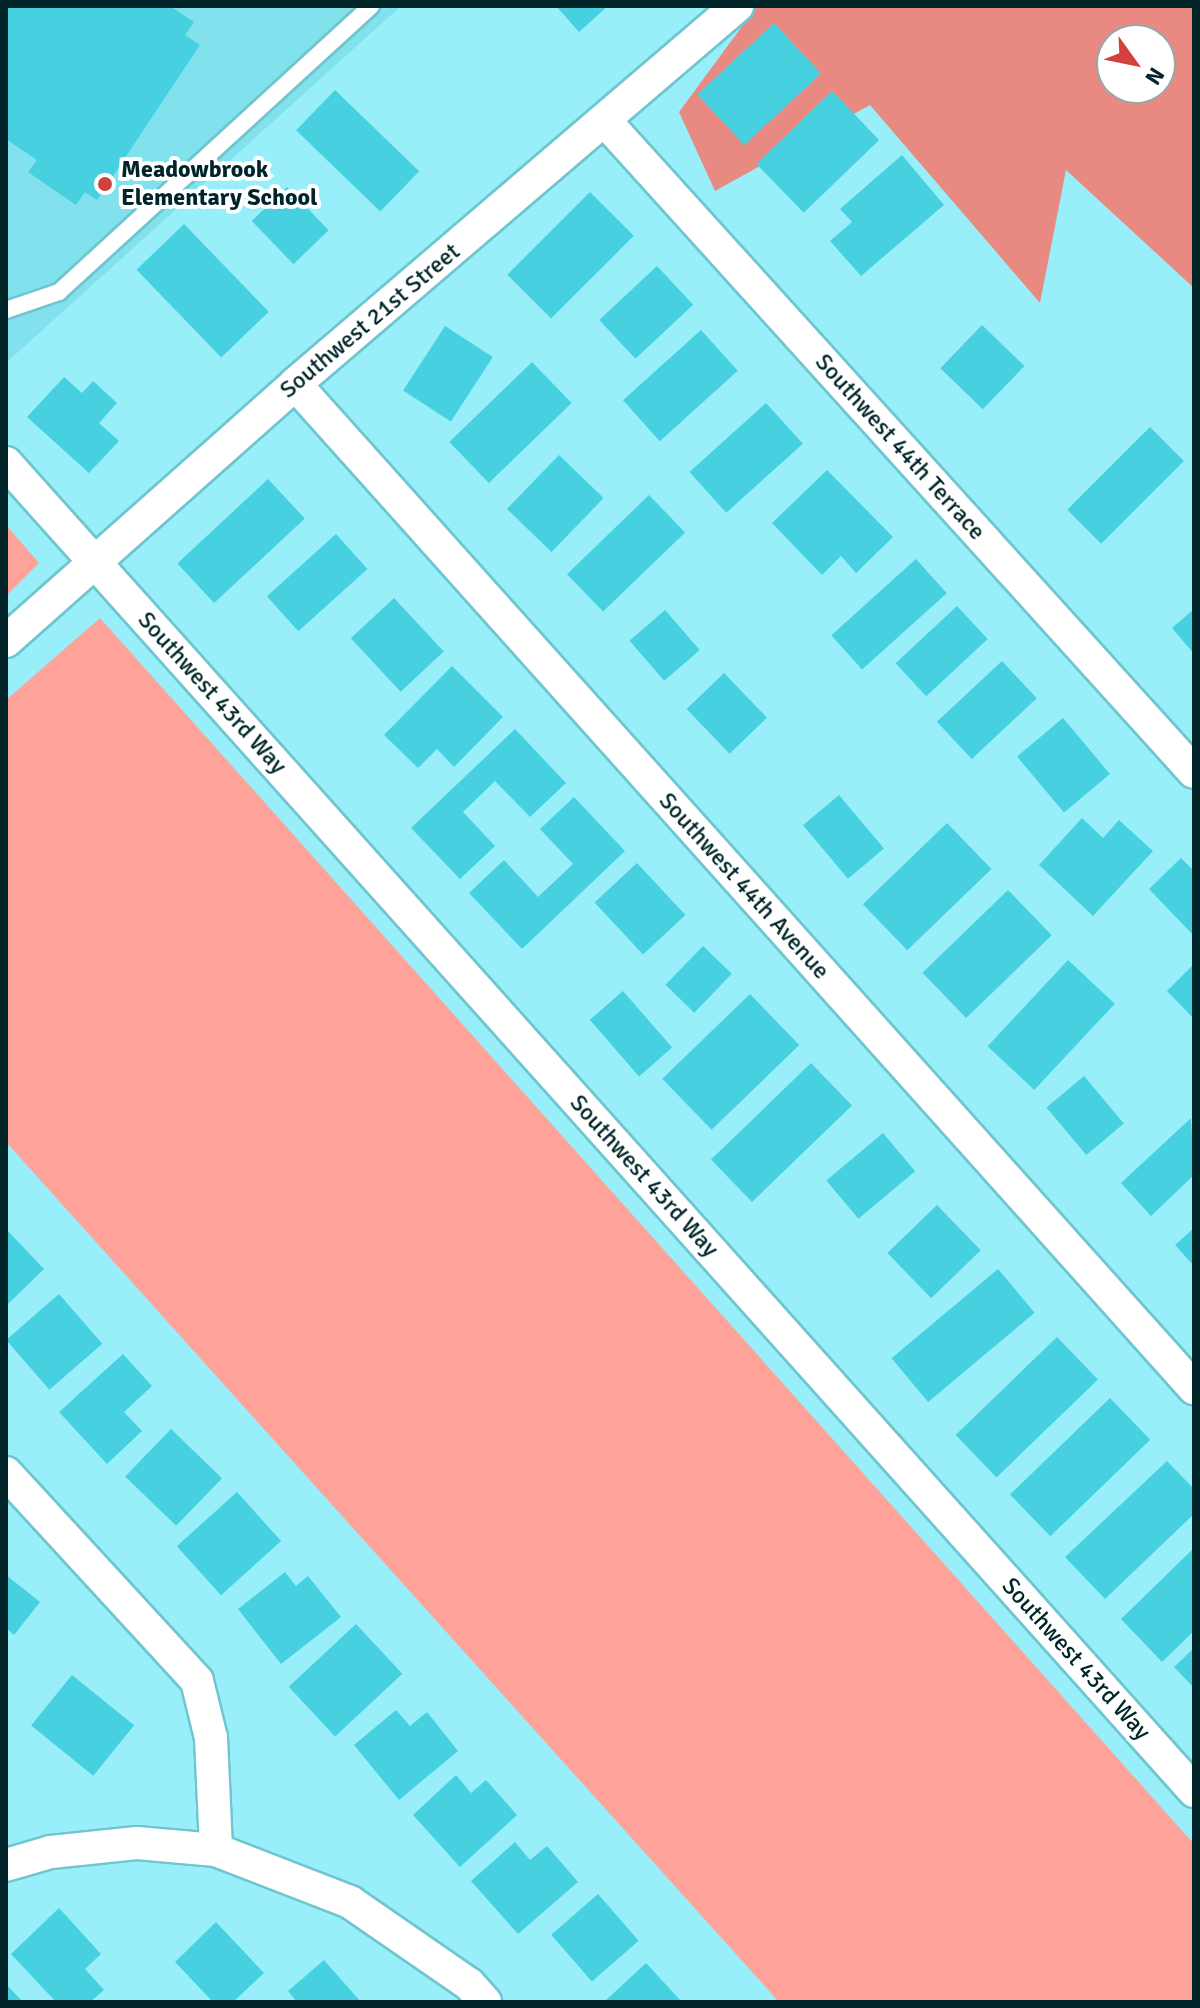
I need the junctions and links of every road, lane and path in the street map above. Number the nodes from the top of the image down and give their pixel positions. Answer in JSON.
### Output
{"nodes":[{"id":1,"x":371,"y":6,"type":"edge"},
{"id":2,"x":737,"y":6,"type":"edge"},
{"id":3,"x":606,"y":122,"type":"junction"},
{"id":4,"x":6,"y":310,"type":"edge"},
{"id":5,"x":295,"y":384,"type":"junction"},
{"id":6,"x":6,"y":463,"type":"edge"},
{"id":7,"x":94,"y":561,"type":"junction"},
{"id":8,"x":6,"y":641,"type":"edge"},
{"id":9,"x":1194,"y":772,"type":"edge"},
{"id":10,"x":1194,"y":1388,"type":"edge"},
{"id":11,"x":6,"y":1473,"type":"edge"},
{"id":12,"x":1194,"y":1791,"type":"edge"},
{"id":13,"x":216,"y":1850,"type":"junction"},
{"id":14,"x":6,"y":1865,"type":"edge"},
{"id":15,"x":485,"y":2002,"type":"edge"}],
"edges":[{"from":1,"to":4,"type":"lane"},
{"from":2,"to":3,"type":"street","name":"Southwest 21st Street"},
{"from":3,"to":5,"type":"street","name":"Southwest 21st Street"},
{"from":3,"to":9,"type":"street","name":"Southwest 44th Terrace"},
{"from":5,"to":7,"type":"street","name":"Southwest 21st Street"},
{"from":5,"to":10,"type":"street","name":"Southwest 44th Avenue"},
{"from":6,"to":7,"type":"street"},
{"from":7,"to":8,"type":"street","name":"Southwest 21st Street"},
{"from":7,"to":12,"type":"street","name":"Southwest 43rd Way"},
{"from":11,"to":13,"type":"street"},
{"from":13,"to":14,"type":"street"},
{"from":13,"to":15,"type":"street"}]}
